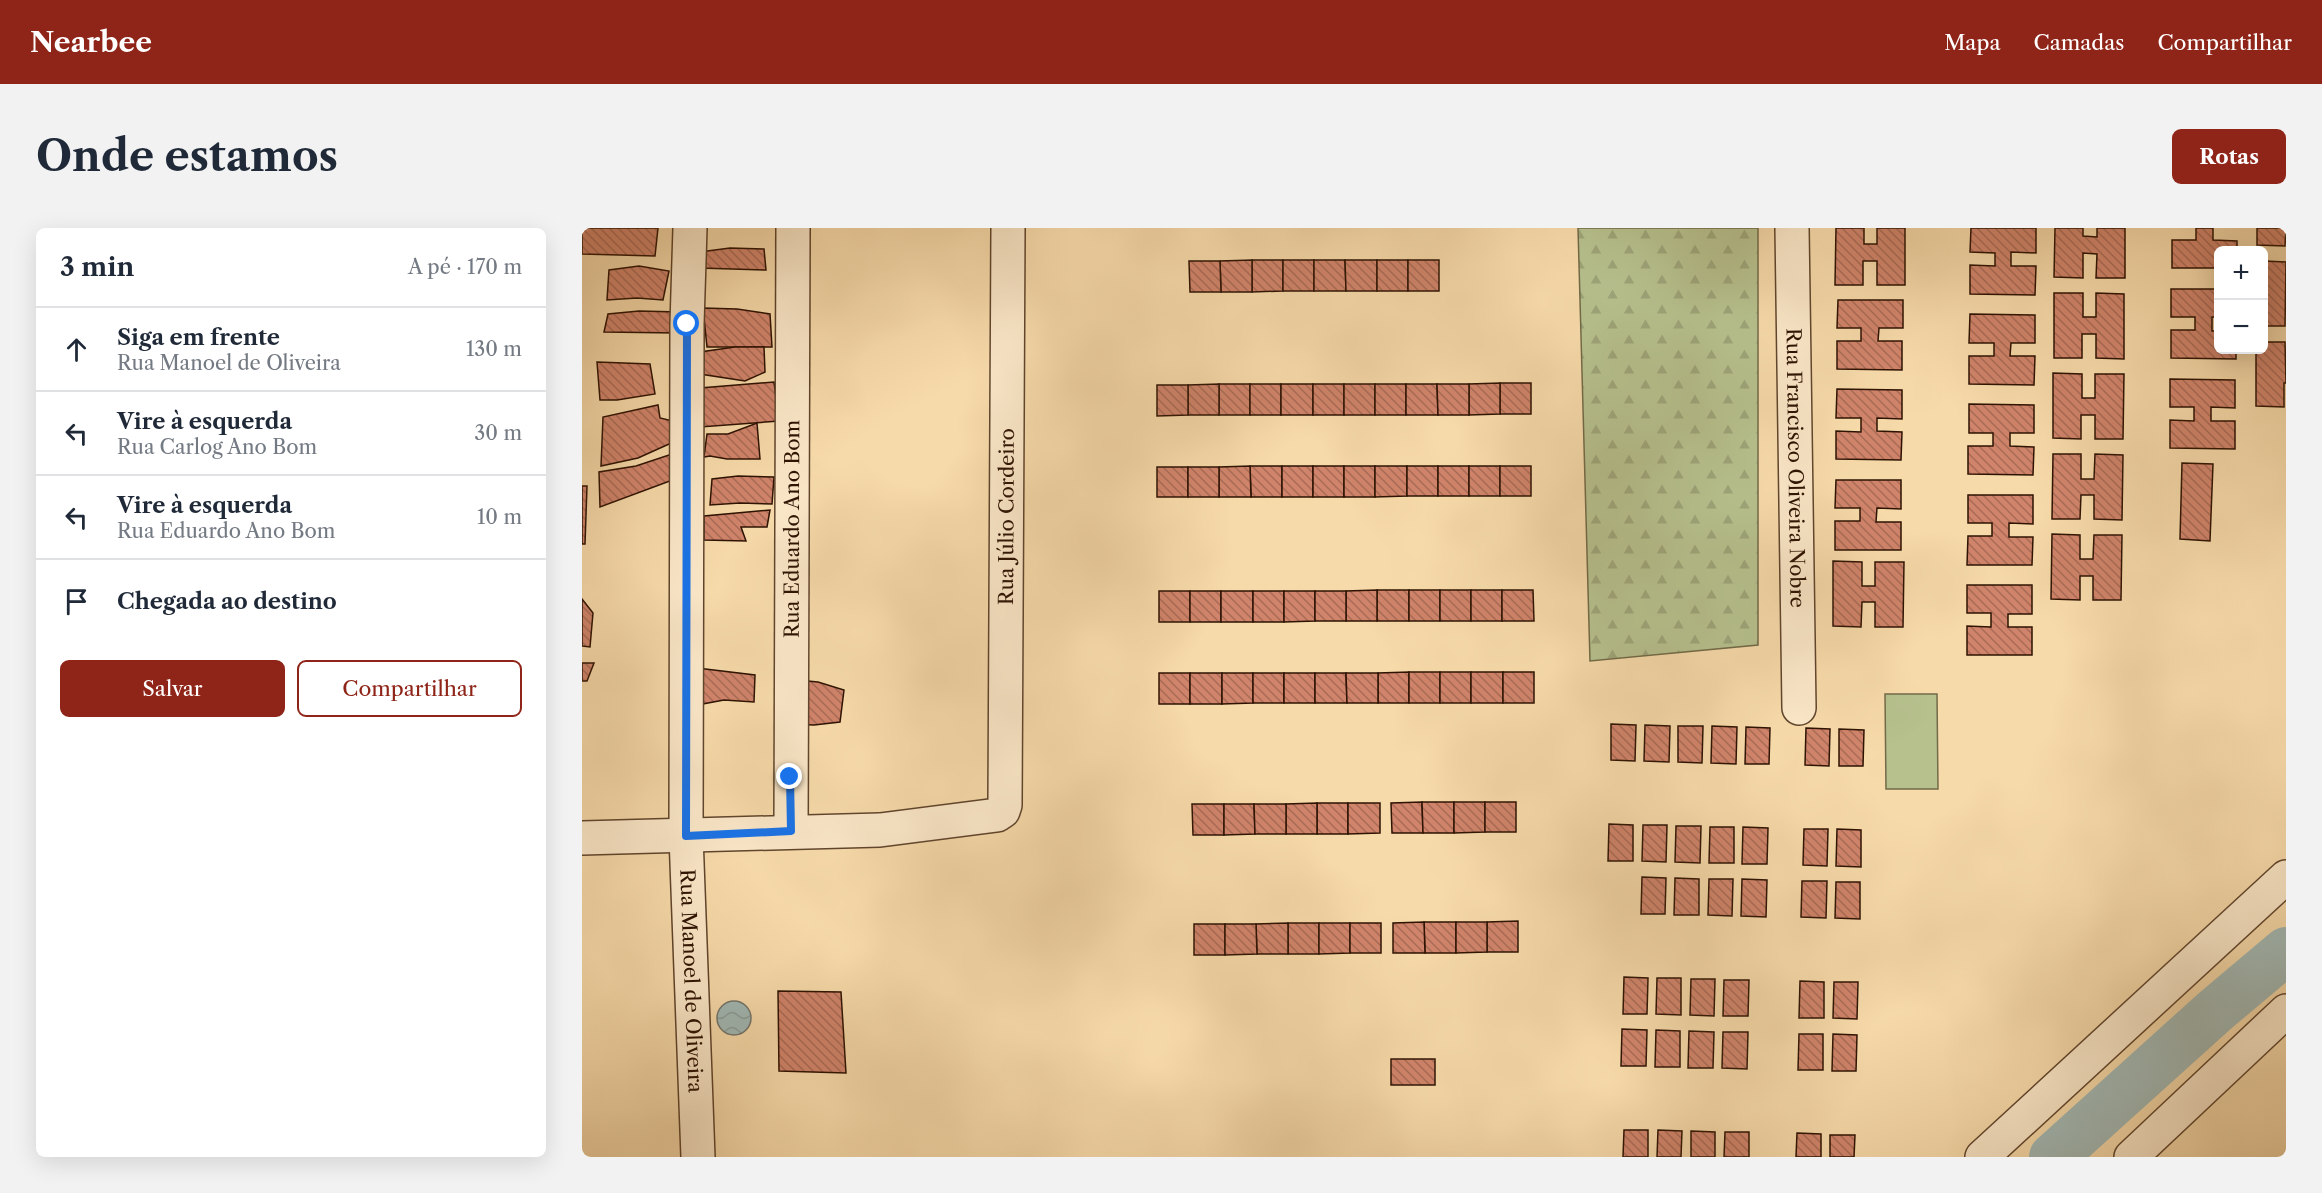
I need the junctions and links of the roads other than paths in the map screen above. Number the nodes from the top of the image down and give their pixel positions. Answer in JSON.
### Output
{"nodes":[{"id":1,"x":690,"y":228,"type":"edge"},
{"id":2,"x":793,"y":228,"type":"edge"},
{"id":3,"x":1008,"y":228,"type":"edge"},
{"id":4,"x":1792,"y":228,"type":"edge"},
{"id":5,"x":1799,"y":708,"type":"dead end"},
{"id":6,"x":791,"y":831,"type":"junction"},
{"id":7,"x":686,"y":836,"type":"junction"},
{"id":8,"x":582,"y":838,"type":"edge"},
{"id":9,"x":2286,"y":877,"type":"edge"},
{"id":10,"x":2286,"y":1011,"type":"edge"},
{"id":11,"x":698,"y":1157,"type":"edge"},
{"id":12,"x":1982,"y":1157,"type":"edge"},
{"id":13,"x":2131,"y":1157,"type":"edge"}],
"edges":[{"from":1,"to":7,"type":"street","name":"Rua Manoel de Oliveira"},
{"from":2,"to":6,"type":"street","name":"Rua Eduardo Ano Bom"},
{"from":3,"to":6,"type":"street","name":"Rua Júlio Cordeiro"},
{"from":4,"to":5,"type":"street","name":"Rua Francisco Oliveira Nobre"},
{"from":6,"to":7,"type":"street"},
{"from":7,"to":8,"type":"street"},
{"from":7,"to":11,"type":"street","name":"Rua Manoel de Oliveira"},
{"from":9,"to":12,"type":"street"},
{"from":10,"to":13,"type":"street"}]}
